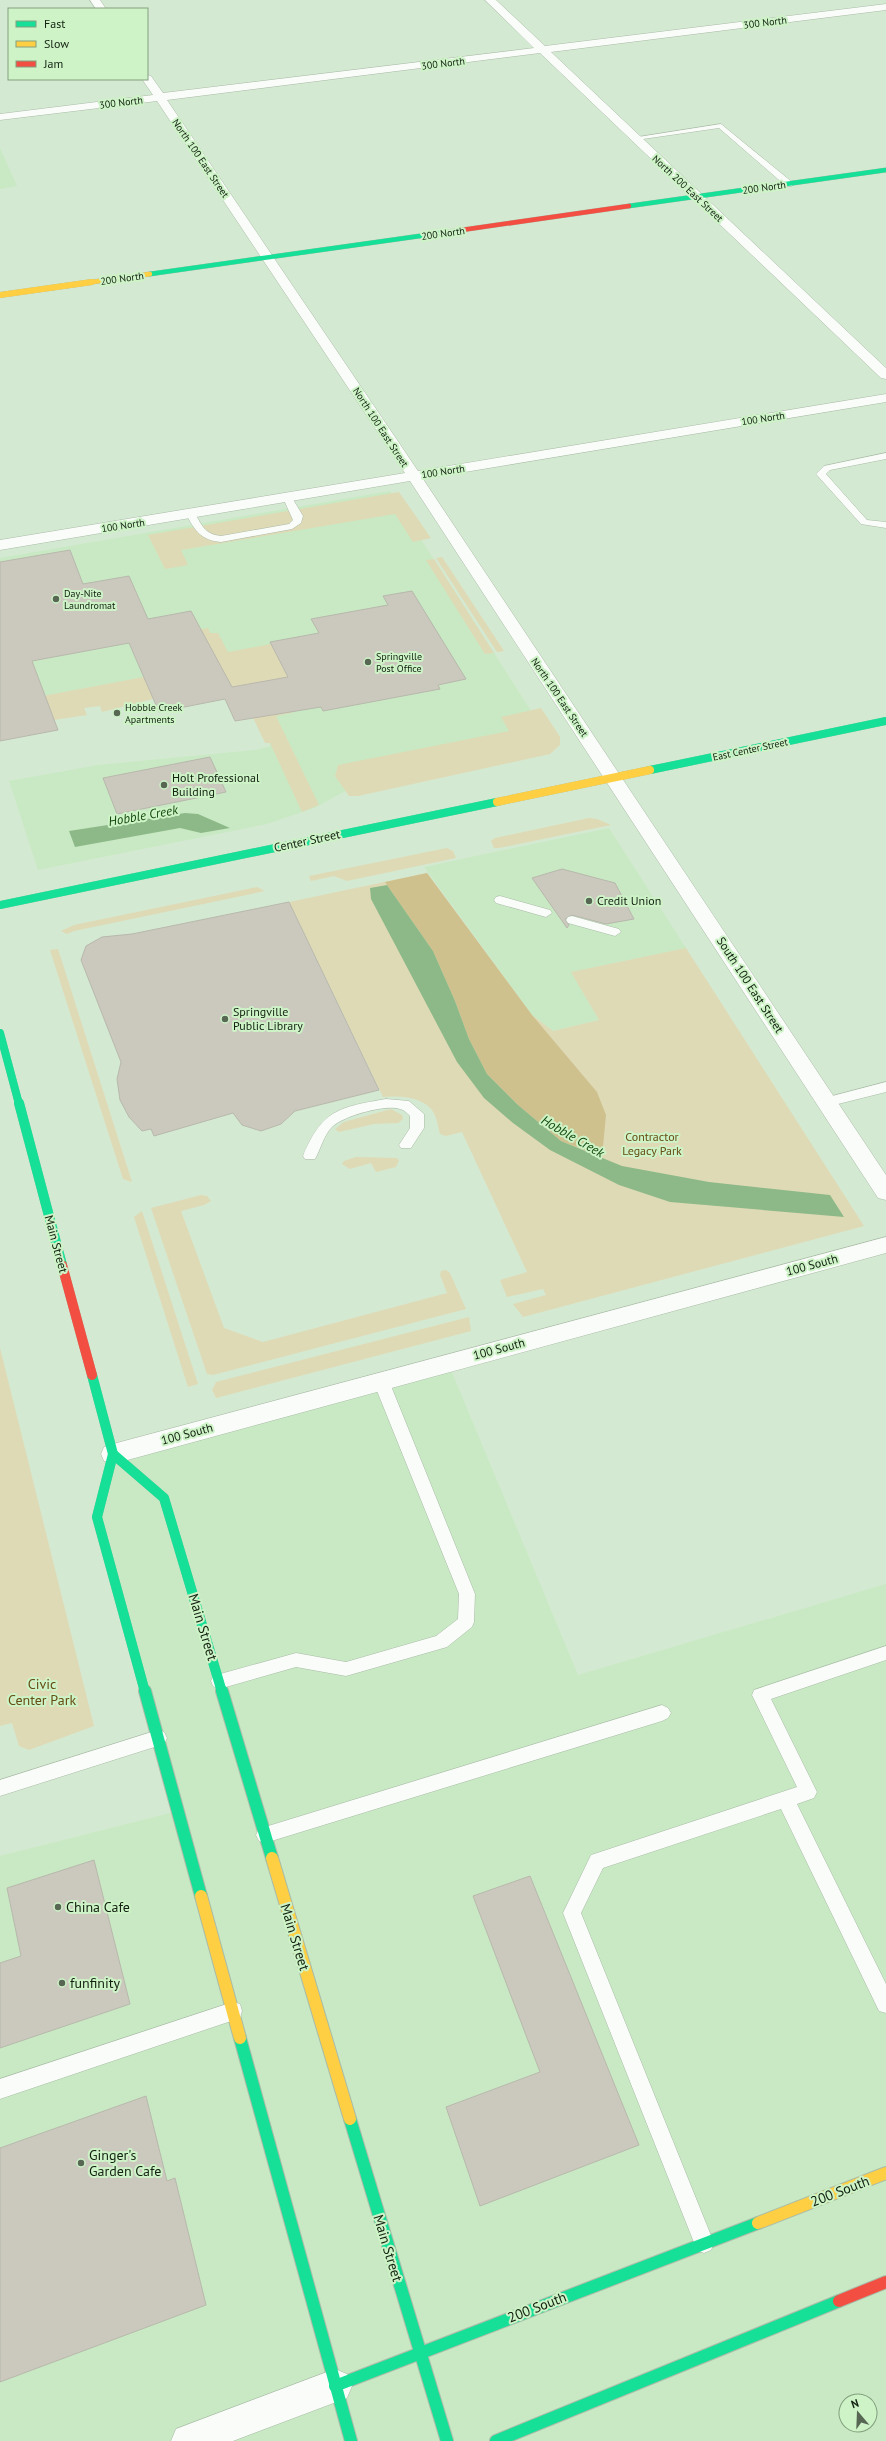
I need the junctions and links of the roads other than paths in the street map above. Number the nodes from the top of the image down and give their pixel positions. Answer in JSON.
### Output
{"nodes":[{"id":1,"x":490,"y":0,"type":"edge"},
{"id":2,"x":877,"y":0,"type":"edge"},
{"id":3,"x":886,"y":7,"type":"edge"},
{"id":4,"x":544,"y":50,"type":"junction"},
{"id":5,"x":148,"y":79,"type":"edge"},
{"id":6,"x":160,"y":97,"type":"junction"},
{"id":7,"x":0,"y":117,"type":"edge"},
{"id":8,"x":636,"y":138,"type":"junction"},
{"id":9,"x":886,"y":170,"type":"edge"},
{"id":10,"x":789,"y":184,"type":"junction"},
{"id":11,"x":698,"y":197,"type":"junction"},
{"id":12,"x":269,"y":257,"type":"junction"},
{"id":13,"x":0,"y":296,"type":"edge"},
{"id":14,"x":886,"y":375,"type":"edge"},
{"id":15,"x":886,"y":398,"type":"edge"},
{"id":16,"x":886,"y":456,"type":"edge"},
{"id":17,"x":414,"y":476,"type":"junction"},
{"id":18,"x":288,"y":498,"type":"junction"},
{"id":19,"x":191,"y":514,"type":"junction"},
{"id":20,"x":886,"y":525,"type":"edge"},
{"id":21,"x":0,"y":545,"type":"edge"},
{"id":22,"x":886,"y":721,"type":"edge"},
{"id":23,"x":613,"y":778,"type":"junction"},
{"id":24,"x":500,"y":900,"type":"dead end"},
{"id":25,"x":0,"y":905,"type":"edge"},
{"id":26,"x":546,"y":913,"type":"dead end"},
{"id":27,"x":572,"y":920,"type":"dead end"},
{"id":28,"x":615,"y":932,"type":"dead end"},
{"id":29,"x":0,"y":1033,"type":"edge"},
{"id":30,"x":886,"y":1087,"type":"edge"},
{"id":31,"x":826,"y":1102,"type":"junction"},
{"id":32,"x":406,"y":1145,"type":"dead end"},
{"id":33,"x":310,"y":1156,"type":"dead end"},
{"id":34,"x":884,"y":1185,"type":"edge"},
{"id":35,"x":886,"y":1245,"type":"edge"},
{"id":36,"x":381,"y":1381,"type":"junction"},
{"id":37,"x":113,"y":1454,"type":"junction"},
{"id":38,"x":886,"y":1653,"type":"edge"},
{"id":39,"x":219,"y":1681,"type":"junction"},
{"id":40,"x":662,"y":1713,"type":"dead end"},
{"id":41,"x":158,"y":1738,"type":"junction"},
{"id":42,"x":0,"y":1788,"type":"edge"},
{"id":43,"x":786,"y":1800,"type":"junction"},
{"id":44,"x":265,"y":1835,"type":"junction"},
{"id":45,"x":886,"y":2004,"type":"edge"},
{"id":46,"x":233,"y":2011,"type":"junction"},
{"id":47,"x":0,"y":2089,"type":"edge"},
{"id":48,"x":886,"y":2173,"type":"edge"},
{"id":49,"x":704,"y":2243,"type":"junction"},
{"id":50,"x":886,"y":2282,"type":"edge"},
{"id":51,"x":419,"y":2354,"type":"junction"},
{"id":52,"x":335,"y":2386,"type":"junction"},
{"id":53,"x":188,"y":2441,"type":"edge"},
{"id":54,"x":351,"y":2441,"type":"edge"},
{"id":55,"x":446,"y":2441,"type":"edge"},
{"id":56,"x":496,"y":2441,"type":"edge"}],
"edges":[{"from":1,"to":4,"type":"street","name":"North 200 East Street"},
{"from":2,"to":3,"type":"street"},
{"from":3,"to":4,"type":"street","name":"300 North"},
{"from":4,"to":6,"type":"street","name":"300 North"},
{"from":4,"to":8,"type":"street","name":"North 200 East Street"},
{"from":5,"to":6,"type":"street","name":"North 100 East Street"},
{"from":6,"to":7,"type":"street","name":"300 North"},
{"from":6,"to":12,"type":"street","name":"North 100 East Street"},
{"from":8,"to":10,"type":"lane"},
{"from":8,"to":11,"type":"street","name":"North 200 East Street"},
{"from":9,"to":10,"type":"street","name":"200 North"},
{"from":10,"to":11,"type":"street","name":"200 North"},
{"from":11,"to":12,"type":"street","name":"200 North"},
{"from":11,"to":14,"type":"street","name":"North 200 East Street"},
{"from":12,"to":13,"type":"street","name":"200 North"},
{"from":12,"to":17,"type":"street","name":"North 100 East Street"},
{"from":15,"to":17,"type":"street","name":"100 North"},
{"from":16,"to":20,"type":"lane"},
{"from":17,"to":18,"type":"street","name":"100 North"},
{"from":17,"to":23,"type":"street","name":"North 100 East Street"},
{"from":18,"to":19,"type":"street","name":"100 North"},
{"from":18,"to":19,"type":"lane"},
{"from":19,"to":21,"type":"street","name":"100 North"},
{"from":22,"to":23,"type":"street","name":"East Center Street"},
{"from":23,"to":25,"type":"street","name":"Center Street"},
{"from":23,"to":31,"type":"street","name":"South 100 East Street"},
{"from":24,"to":26,"type":"lane"},
{"from":27,"to":28,"type":"lane"},
{"from":29,"to":37,"type":"street","name":"Main Street"},
{"from":30,"to":31,"type":"lane"},
{"from":31,"to":34,"type":"street","name":"South 100 East Street"},
{"from":32,"to":33,"type":"lane"},
{"from":35,"to":36,"type":"street","name":"100 South"},
{"from":36,"to":37,"type":"street","name":"100 South"},
{"from":36,"to":39,"type":"lane"},
{"from":37,"to":39,"type":"street","name":"Main Street"},
{"from":37,"to":41,"type":"street","name":"Main Street"},
{"from":38,"to":43,"type":"lane"},
{"from":39,"to":44,"type":"street","name":"Main Street"},
{"from":40,"to":44,"type":"lane"},
{"from":41,"to":42,"type":"lane"},
{"from":41,"to":46,"type":"street","name":"Main Street"},
{"from":43,"to":45,"type":"lane"},
{"from":43,"to":49,"type":"lane"},
{"from":44,"to":51,"type":"street","name":"Main Street"},
{"from":46,"to":47,"type":"lane"},
{"from":46,"to":52,"type":"street","name":"Main Street"},
{"from":48,"to":49,"type":"street","name":"200 South"},
{"from":49,"to":51,"type":"street","name":"200 South"},
{"from":50,"to":56,"type":"street"},
{"from":51,"to":52,"type":"street","name":"200 South"},
{"from":51,"to":55,"type":"street","name":"Main Street"},
{"from":52,"to":53,"type":"street","name":"200 South"},
{"from":52,"to":54,"type":"street","name":"Main Street"}]}
